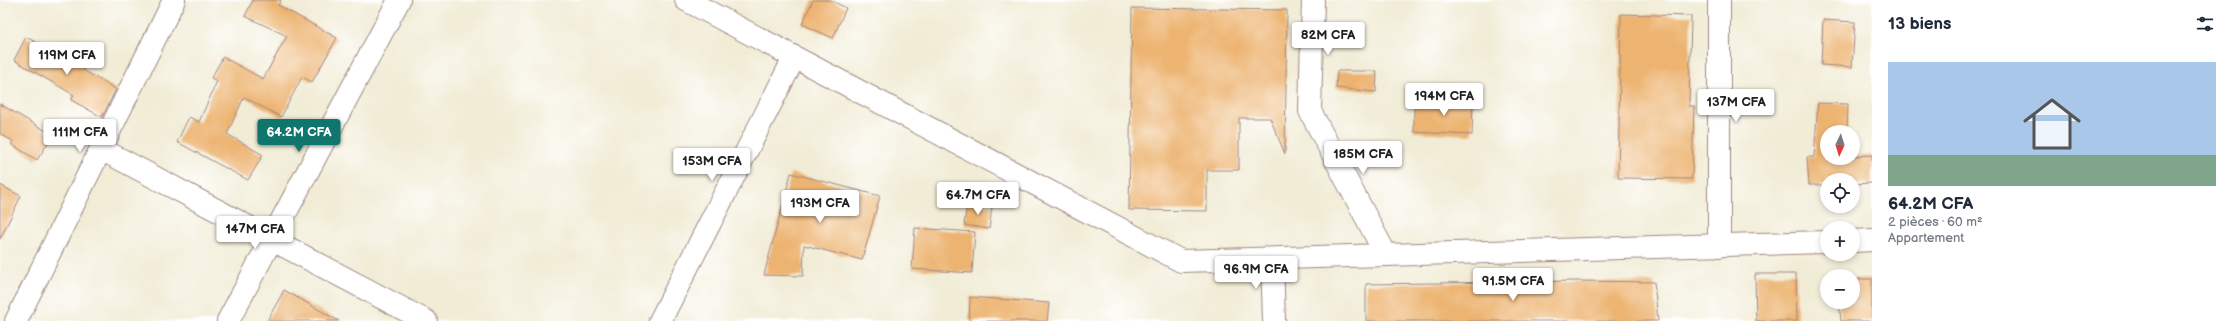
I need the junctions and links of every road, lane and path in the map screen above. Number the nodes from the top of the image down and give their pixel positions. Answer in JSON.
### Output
{"nodes":[{"id":1,"x":174,"y":0,"type":"edge"},
{"id":2,"x":399,"y":0,"type":"edge"},
{"id":3,"x":686,"y":0,"type":"edge"},
{"id":4,"x":1313,"y":0,"type":"edge"},
{"id":5,"x":1719,"y":0,"type":"edge"},
{"id":6,"x":794,"y":58,"type":"junction"},
{"id":7,"x":101,"y":149,"type":"junction"},
{"id":8,"x":272,"y":240,"type":"junction"},
{"id":9,"x":1872,"y":240,"type":"edge"},
{"id":10,"x":1860,"y":241,"type":"edge"},
{"id":11,"x":1820,"y":242,"type":"edge"},
{"id":12,"x":1719,"y":246,"type":"junction"},
{"id":13,"x":1386,"y":255,"type":"junction"},
{"id":14,"x":1272,"y":258,"type":"junction"},
{"id":15,"x":16,"y":321,"type":"edge"},
{"id":16,"x":228,"y":321,"type":"edge"},
{"id":17,"x":426,"y":321,"type":"edge"},
{"id":18,"x":660,"y":321,"type":"edge"},
{"id":19,"x":1274,"y":321,"type":"edge"}],
"edges":[{"from":1,"to":7,"type":"street"},
{"from":2,"to":8,"type":"street"},
{"from":3,"to":6,"type":"street"},
{"from":4,"to":13,"type":"street"},
{"from":5,"to":12,"type":"street"},
{"from":6,"to":14,"type":"street"},
{"from":6,"to":18,"type":"street"},
{"from":7,"to":8,"type":"street"},
{"from":7,"to":15,"type":"street"},
{"from":8,"to":16,"type":"street"},
{"from":8,"to":17,"type":"street"},
{"from":9,"to":10,"type":"street"},
{"from":11,"to":12,"type":"street"},
{"from":12,"to":13,"type":"street"},
{"from":13,"to":14,"type":"street"},
{"from":14,"to":19,"type":"street"}]}
